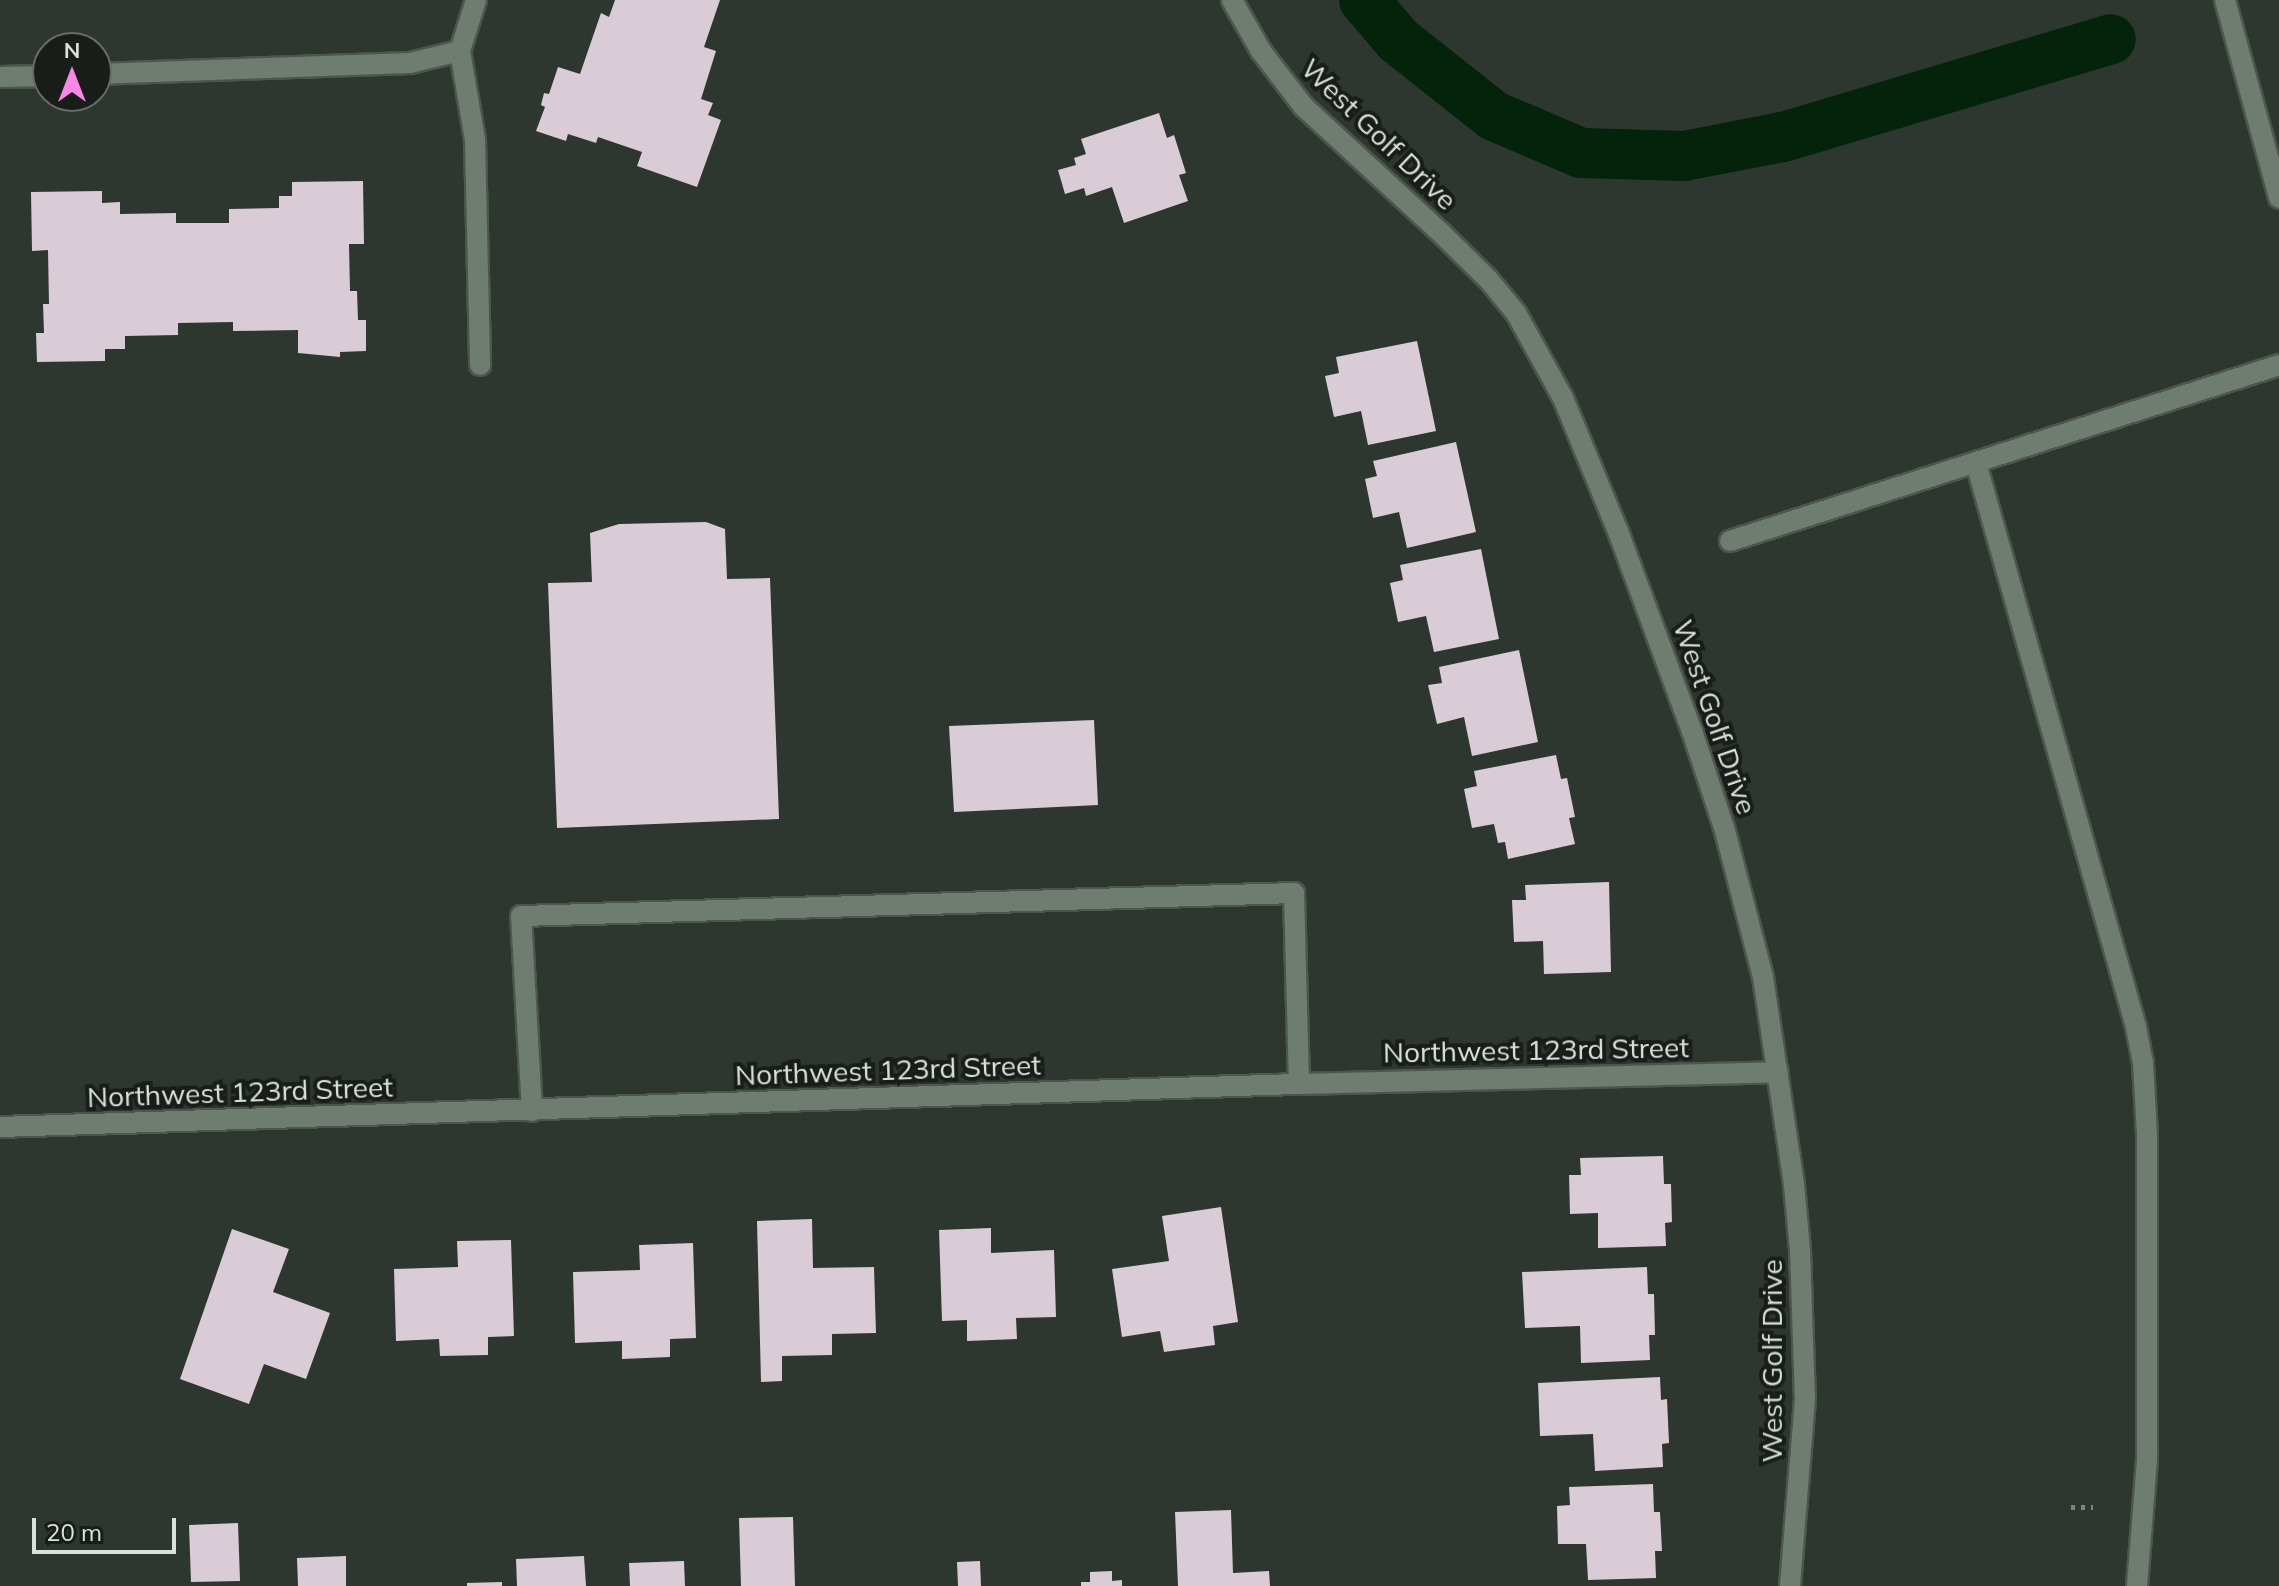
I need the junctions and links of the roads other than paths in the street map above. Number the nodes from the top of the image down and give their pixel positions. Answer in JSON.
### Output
{"nodes":[{"id":1,"x":476,"y":0,"type":"edge"},
{"id":2,"x":1232,"y":0,"type":"edge"},
{"id":3,"x":2225,"y":0,"type":"edge"},
{"id":4,"x":460,"y":51,"type":"junction"},
{"id":5,"x":112,"y":73,"type":"edge"},
{"id":6,"x":32,"y":76,"type":"edge"},
{"id":7,"x":0,"y":77,"type":"edge"},
{"id":8,"x":2279,"y":198,"type":"edge"},
{"id":9,"x":480,"y":365,"type":"dead end"},
{"id":10,"x":2279,"y":365,"type":"edge"},
{"id":11,"x":1976,"y":463,"type":"junction"},
{"id":12,"x":1730,"y":541,"type":"dead end"},
{"id":13,"x":1778,"y":1072,"type":"junction"},
{"id":14,"x":1299,"y":1084,"type":"junction"},
{"id":15,"x":532,"y":1111,"type":"junction"},
{"id":16,"x":0,"y":1127,"type":"edge"},
{"id":17,"x":1790,"y":1586,"type":"edge"},
{"id":18,"x":2137,"y":1586,"type":"edge"}],
"edges":[{"from":1,"to":4,"type":"street"},
{"from":2,"to":13,"type":"street","name":"West Golf Drive"},
{"from":3,"to":8,"type":"street"},
{"from":4,"to":5,"type":"street"},
{"from":4,"to":9,"type":"street"},
{"from":6,"to":7,"type":"street"},
{"from":10,"to":11,"type":"street"},
{"from":11,"to":12,"type":"street"},
{"from":11,"to":18,"type":"street"},
{"from":13,"to":14,"type":"street","name":"Northwest 123rd Street"},
{"from":13,"to":17,"type":"street","name":"West Golf Drive"},
{"from":14,"to":15,"type":"street","name":"Northwest 123rd Street"},
{"from":14,"to":15,"type":"street"},
{"from":15,"to":16,"type":"street","name":"Northwest 123rd Street"}]}
